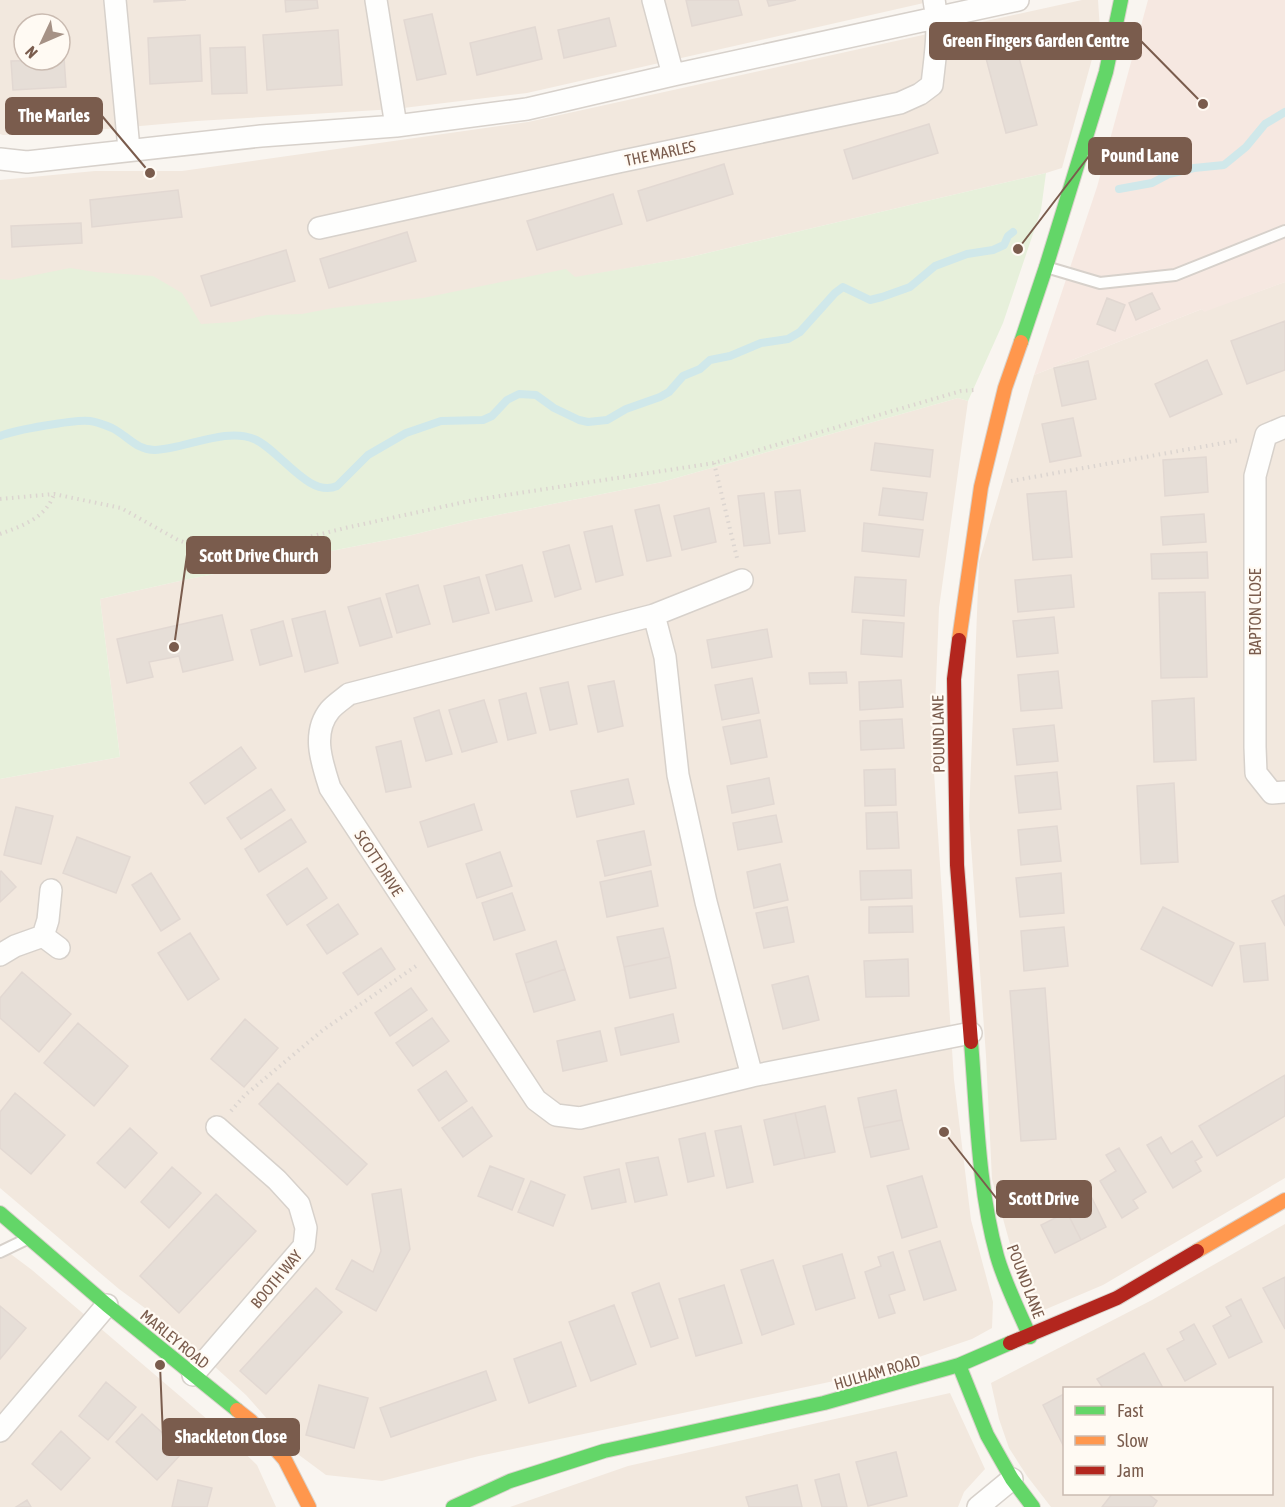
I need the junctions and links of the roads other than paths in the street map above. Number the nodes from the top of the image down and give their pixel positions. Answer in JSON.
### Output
{"nodes":[{"id":1,"x":115,"y":0,"type":"edge"},
{"id":2,"x":376,"y":0,"type":"edge"},
{"id":3,"x":653,"y":0,"type":"edge"},
{"id":4,"x":1018,"y":0,"type":"edge"},
{"id":5,"x":1121,"y":0,"type":"edge"},
{"id":6,"x":936,"y":9,"type":"edge"},
{"id":7,"x":673,"y":75,"type":"junction"},
{"id":8,"x":396,"y":126,"type":"junction"},
{"id":9,"x":129,"y":149,"type":"junction"},
{"id":10,"x":0,"y":159,"type":"edge"},
{"id":11,"x":319,"y":228,"type":"dead end"},
{"id":12,"x":1285,"y":231,"type":"edge"},
{"id":13,"x":1046,"y":267,"type":"junction"},
{"id":14,"x":1285,"y":426,"type":"edge"},
{"id":15,"x":742,"y":580,"type":"road end"},
{"id":16,"x":654,"y":615,"type":"junction"},
{"id":17,"x":1285,"y":792,"type":"edge"},
{"id":18,"x":51,"y":890,"type":"dead end"},
{"id":19,"x":0,"y":955,"type":"edge"},
{"id":20,"x":971,"y":1033,"type":"junction"},
{"id":21,"x":752,"y":1076,"type":"junction"},
{"id":22,"x":217,"y":1127,"type":"road end"},
{"id":23,"x":1285,"y":1200,"type":"edge"},
{"id":24,"x":0,"y":1213,"type":"edge"},
{"id":25,"x":30,"y":1238,"type":"junction"},
{"id":26,"x":0,"y":1252,"type":"edge"},
{"id":27,"x":107,"y":1305,"type":"junction"},
{"id":28,"x":1030,"y":1337,"type":"junction"},
{"id":29,"x":959,"y":1365,"type":"junction"},
{"id":30,"x":193,"y":1375,"type":"junction"},
{"id":31,"x":0,"y":1431,"type":"edge"},
{"id":32,"x":1012,"y":1479,"type":"junction"},
{"id":33,"x":309,"y":1507,"type":"edge"},
{"id":34,"x":453,"y":1507,"type":"edge"},
{"id":35,"x":978,"y":1507,"type":"edge"},
{"id":36,"x":1033,"y":1507,"type":"edge"}],
"edges":[{"from":1,"to":9,"type":"street"},
{"from":2,"to":8,"type":"street"},
{"from":3,"to":7,"type":"street"},
{"from":4,"to":6,"type":"street"},
{"from":5,"to":13,"type":"street","name":"POUND LANE"},
{"from":6,"to":7,"type":"street"},
{"from":6,"to":11,"type":"street","name":"THE MARLES"},
{"from":7,"to":8,"type":"street"},
{"from":8,"to":9,"type":"street"},
{"from":9,"to":10,"type":"street"},
{"from":12,"to":13,"type":"lane"},
{"from":13,"to":20,"type":"street","name":"POUND LANE"},
{"from":14,"to":17,"type":"street","name":"BAPTON CLOSE"},
{"from":15,"to":16,"type":"street","name":"SCOTT DRIVE"},
{"from":16,"to":21,"type":"street"},
{"from":16,"to":21,"type":"street","name":"SCOTT DRIVE"},
{"from":18,"to":19,"type":"street"},
{"from":20,"to":21,"type":"street","name":"SCOTT DRIVE"},
{"from":20,"to":28,"type":"street","name":"POUND LANE"},
{"from":22,"to":30,"type":"street","name":"BOOTH WAY"},
{"from":23,"to":28,"type":"street","name":"HULHAM ROAD"},
{"from":24,"to":25,"type":"street","name":"MARLEY ROAD"},
{"from":25,"to":26,"type":"lane"},
{"from":25,"to":27,"type":"street","name":"MARLEY ROAD"},
{"from":27,"to":30,"type":"street","name":"MARLEY ROAD"},
{"from":27,"to":31,"type":"street"},
{"from":28,"to":29,"type":"street","name":"HULHAM ROAD"},
{"from":29,"to":32,"type":"street"},
{"from":29,"to":34,"type":"street","name":"HULHAM ROAD"},
{"from":30,"to":33,"type":"street","name":"MARLEY ROAD"},
{"from":32,"to":35,"type":"street"},
{"from":32,"to":36,"type":"street"}]}
